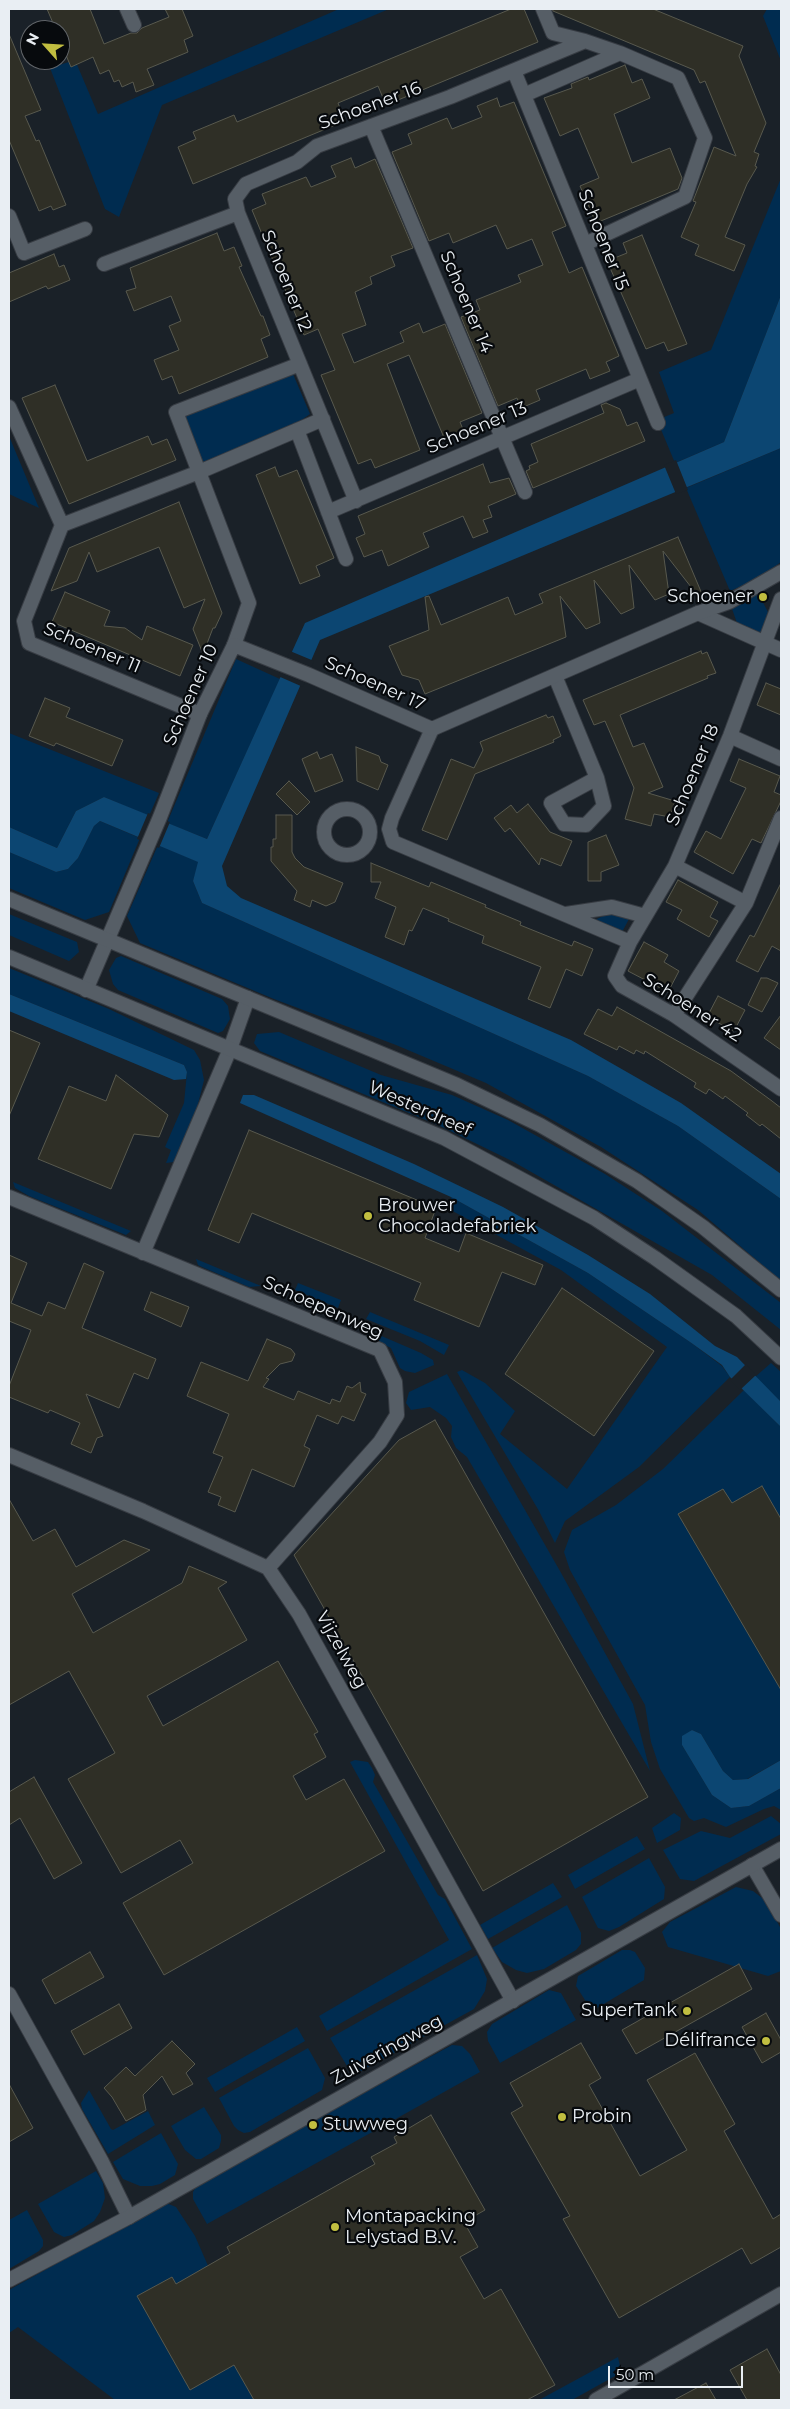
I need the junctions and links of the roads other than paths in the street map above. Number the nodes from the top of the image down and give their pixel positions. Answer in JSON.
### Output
{"nodes":[{"id":1,"x":127,"y":9,"type":"edge"},
{"id":2,"x":543,"y":9,"type":"edge"},
{"id":3,"x":134,"y":25,"type":"dead end"},
{"id":4,"x":553,"y":33,"type":"junction"},
{"id":5,"x":585,"y":41,"type":"junction"},
{"id":6,"x":620,"y":53,"type":"junction"},
{"id":7,"x":546,"y":58,"type":"junction"},
{"id":8,"x":514,"y":71,"type":"junction"},
{"id":9,"x":524,"y":95,"type":"junction"},
{"id":10,"x":371,"y":126,"type":"junction"},
{"id":11,"x":238,"y":213,"type":"junction"},
{"id":12,"x":9,"y":216,"type":"edge"},
{"id":13,"x":85,"y":229,"type":"dead end"},
{"id":14,"x":584,"y":244,"type":"junction"},
{"id":15,"x":104,"y":264,"type":"dead end"},
{"id":16,"x":300,"y":364,"type":"junction"},
{"id":17,"x":640,"y":379,"type":"junction"},
{"id":18,"x":9,"y":407,"type":"edge"},
{"id":19,"x":323,"y":419,"type":"junction"},
{"id":20,"x":658,"y":423,"type":"dead end"},
{"id":21,"x":296,"y":430,"type":"junction"},
{"id":22,"x":502,"y":438,"type":"junction"},
{"id":23,"x":199,"y":472,"type":"junction"},
{"id":24,"x":525,"y":492,"type":"dead end"},
{"id":25,"x":356,"y":500,"type":"junction"},
{"id":26,"x":328,"y":512,"type":"junction"},
{"id":27,"x":62,"y":525,"type":"junction"},
{"id":28,"x":346,"y":559,"type":"dead end"},
{"id":29,"x":781,"y":572,"type":"edge"},
{"id":30,"x":781,"y":598,"type":"edge"},
{"id":31,"x":698,"y":614,"type":"junction"},
{"id":32,"x":764,"y":643,"type":"junction"},
{"id":33,"x":234,"y":645,"type":"junction"},
{"id":34,"x":781,"y":650,"type":"edge"},
{"id":35,"x":555,"y":676,"type":"junction"},
{"id":36,"x":200,"y":714,"type":"junction"},
{"id":37,"x":432,"y":730,"type":"junction"},
{"id":38,"x":730,"y":736,"type":"junction"},
{"id":39,"x":781,"y":759,"type":"edge"},
{"id":40,"x":597,"y":778,"type":"dead end"},
{"id":41,"x":781,"y":818,"type":"edge"},
{"id":42,"x":370,"y":828,"type":"dead end"},
{"id":43,"x":389,"y":829,"type":"junction"},
{"id":44,"x":675,"y":866,"type":"junction"},
{"id":45,"x":9,"y":898,"type":"edge"},
{"id":46,"x":746,"y":903,"type":"junction"},
{"id":47,"x":566,"y":914,"type":"junction"},
{"id":48,"x":645,"y":916,"type":"junction"},
{"id":49,"x":108,"y":940,"type":"junction"},
{"id":50,"x":630,"y":942,"type":"junction"},
{"id":51,"x":9,"y":957,"type":"edge"},
{"id":52,"x":86,"y":990,"type":"junction"},
{"id":53,"x":248,"y":998,"type":"junction"},
{"id":54,"x":674,"y":1015,"type":"junction"},
{"id":55,"x":230,"y":1049,"type":"junction"},
{"id":56,"x":781,"y":1089,"type":"edge"},
{"id":57,"x":9,"y":1197,"type":"edge"},
{"id":58,"x":144,"y":1253,"type":"junction"},
{"id":59,"x":781,"y":1290,"type":"edge"},
{"id":60,"x":781,"y":1358,"type":"edge"},
{"id":61,"x":9,"y":1455,"type":"edge"},
{"id":62,"x":268,"y":1568,"type":"junction"},
{"id":63,"x":781,"y":1848,"type":"edge"},
{"id":64,"x":752,"y":1865,"type":"junction"},
{"id":65,"x":781,"y":1915,"type":"edge"},
{"id":66,"x":9,"y":1994,"type":"edge"},
{"id":67,"x":513,"y":2001,"type":"junction"},
{"id":68,"x":129,"y":2217,"type":"junction"},
{"id":69,"x":9,"y":2280,"type":"edge"},
{"id":70,"x":781,"y":2294,"type":"edge"},
{"id":71,"x":596,"y":2400,"type":"edge"}],
"edges":[{"from":1,"to":3,"type":"street"},
{"from":2,"to":4,"type":"street"},
{"from":4,"to":5,"type":"street"},
{"from":4,"to":7,"type":"street"},
{"from":5,"to":6,"type":"street"},
{"from":5,"to":7,"type":"street","name":"Schoener 16"},
{"from":6,"to":9,"type":"street"},
{"from":6,"to":14,"type":"street"},
{"from":7,"to":8,"type":"street","name":"Schoener 16"},
{"from":8,"to":9,"type":"street","name":"Schoener 15"},
{"from":8,"to":10,"type":"street","name":"Schoener 16"},
{"from":9,"to":14,"type":"street","name":"Schoener 15"},
{"from":10,"to":11,"type":"street","name":"Schoener 16"},
{"from":10,"to":22,"type":"street","name":"Schoener 14"},
{"from":11,"to":15,"type":"street"},
{"from":11,"to":16,"type":"street","name":"Schoener 12"},
{"from":12,"to":13,"type":"street"},
{"from":14,"to":17,"type":"street","name":"Schoener 15"},
{"from":16,"to":19,"type":"street","name":"Schoener 12"},
{"from":16,"to":23,"type":"street","name":"Schoener 10"},
{"from":17,"to":20,"type":"street","name":"Schoener 15"},
{"from":17,"to":22,"type":"street","name":"Schoener 13"},
{"from":18,"to":27,"type":"street"},
{"from":19,"to":21,"type":"street"},
{"from":19,"to":25,"type":"street","name":"Schoener 12"},
{"from":21,"to":23,"type":"street"},
{"from":21,"to":26,"type":"street"},
{"from":22,"to":24,"type":"street","name":"Schoener 14"},
{"from":22,"to":25,"type":"street","name":"Schoener 13"},
{"from":23,"to":27,"type":"street"},
{"from":23,"to":33,"type":"street","name":"Schoener 10"},
{"from":25,"to":26,"type":"street","name":"Schoener 13"},
{"from":26,"to":28,"type":"street"},
{"from":27,"to":36,"type":"street","name":"Schoener 11"},
{"from":29,"to":31,"type":"street","name":"Schoener 17"},
{"from":30,"to":32,"type":"street","name":"Schoener 18"},
{"from":31,"to":32,"type":"street"},
{"from":31,"to":35,"type":"street","name":"Schoener 17"},
{"from":32,"to":34,"type":"street"},
{"from":32,"to":38,"type":"street","name":"Schoener 18"},
{"from":33,"to":36,"type":"street","name":"Schoener 10"},
{"from":33,"to":37,"type":"street","name":"Schoener 17"},
{"from":35,"to":37,"type":"street","name":"Schoener 17"},
{"from":35,"to":40,"type":"street"},
{"from":36,"to":49,"type":"street","name":"Schoener 10"},
{"from":37,"to":43,"type":"street"},
{"from":38,"to":39,"type":"street"},
{"from":38,"to":44,"type":"street","name":"Schoener 18"},
{"from":41,"to":46,"type":"street"},
{"from":42,"to":43,"type":"street"},
{"from":43,"to":47,"type":"street"},
{"from":44,"to":46,"type":"street"},
{"from":44,"to":48,"type":"street","name":"Schoener 18"},
{"from":45,"to":49,"type":"street","name":"Westerdreef"},
{"from":46,"to":54,"type":"street"},
{"from":47,"to":48,"type":"street"},
{"from":47,"to":50,"type":"street"},
{"from":48,"to":50,"type":"street","name":"Schoener 18"},
{"from":49,"to":52,"type":"street","name":"Schoener 10"},
{"from":49,"to":53,"type":"street","name":"Westerdreef"},
{"from":50,"to":54,"type":"street","name":"Schoener 42"},
{"from":51,"to":52,"type":"street","name":"Westerdreef"},
{"from":52,"to":55,"type":"street","name":"Westerdreef"},
{"from":53,"to":55,"type":"street"},
{"from":53,"to":59,"type":"street","name":"Westerdreef"},
{"from":54,"to":56,"type":"street","name":"Schoener 42"},
{"from":55,"to":58,"type":"street"},
{"from":55,"to":60,"type":"street","name":"Westerdreef"},
{"from":57,"to":58,"type":"street","name":"Schoepenweg"},
{"from":58,"to":62,"type":"street","name":"Schoepenweg"},
{"from":61,"to":62,"type":"street"},
{"from":62,"to":67,"type":"street","name":"Vijzelweg"},
{"from":63,"to":64,"type":"street","name":"Zuiveringweg"},
{"from":64,"to":65,"type":"street"},
{"from":64,"to":67,"type":"street","name":"Zuiveringweg"},
{"from":66,"to":68,"type":"street"},
{"from":67,"to":68,"type":"street","name":"Zuiveringweg"},
{"from":68,"to":69,"type":"street","name":"Zuiveringweg"},
{"from":70,"to":71,"type":"street"}]}
